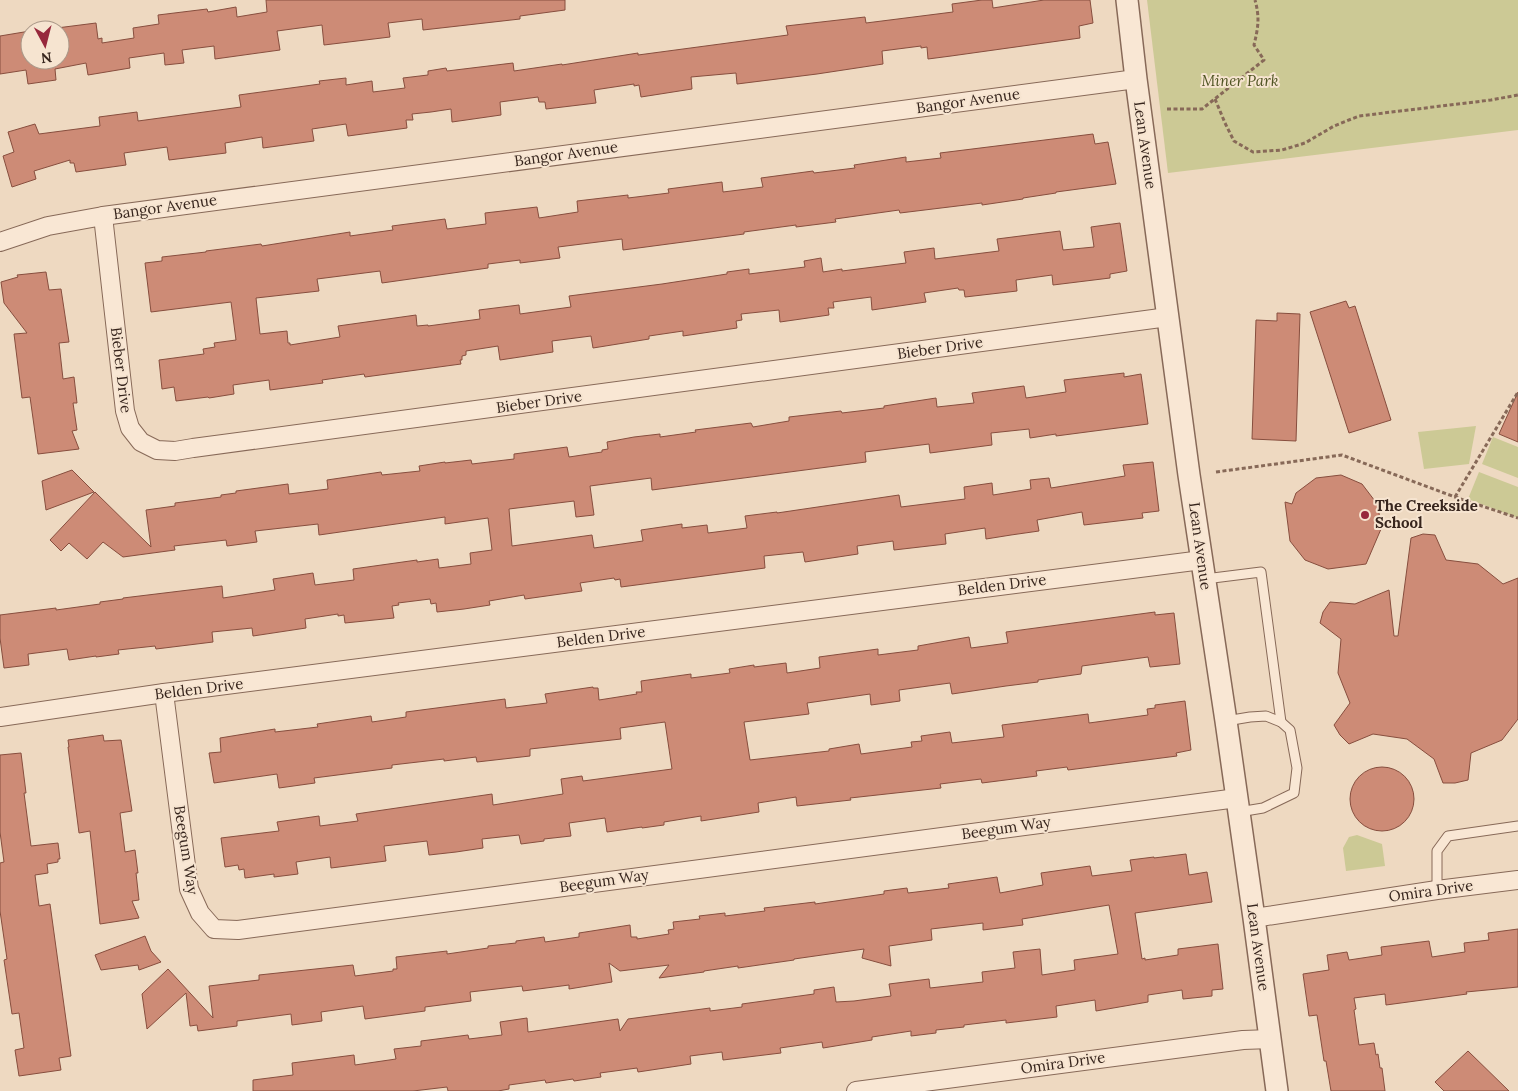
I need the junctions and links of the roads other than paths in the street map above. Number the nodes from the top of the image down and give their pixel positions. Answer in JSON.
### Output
{"nodes":[{"id":1,"x":1126,"y":0,"type":"edge"},
{"id":2,"x":1136,"y":79,"type":"junction"},
{"id":3,"x":103,"y":216,"type":"junction"},
{"id":4,"x":0,"y":242,"type":"edge"},
{"id":5,"x":1168,"y":317,"type":"junction"},
{"id":6,"x":1203,"y":569,"type":"junction"},
{"id":7,"x":164,"y":694,"type":"junction"},
{"id":8,"x":0,"y":717,"type":"edge"},
{"id":9,"x":1226,"y":721,"type":"junction"},
{"id":10,"x":1281,"y":722,"type":"junction"},
{"id":11,"x":1238,"y":805,"type":"junction"},
{"id":12,"x":1518,"y":826,"type":"edge"},
{"id":13,"x":1518,"y":880,"type":"edge"},
{"id":14,"x":1437,"y":890,"type":"junction"},
{"id":15,"x":1254,"y":918,"type":"junction"},
{"id":16,"x":1271,"y":1039,"type":"junction"},
{"id":17,"x":856,"y":1091,"type":"edge"},
{"id":18,"x":1277,"y":1091,"type":"edge"}],
"edges":[{"from":1,"to":2,"type":"street","name":"Lean Avenue"},
{"from":2,"to":3,"type":"street","name":"Bangor Avenue"},
{"from":2,"to":5,"type":"street","name":"Lean Avenue"},
{"from":3,"to":4,"type":"street","name":"Bangor Avenue"},
{"from":3,"to":5,"type":"street","name":"Bieber Drive"},
{"from":5,"to":6,"type":"street","name":"Lean Avenue"},
{"from":6,"to":7,"type":"street","name":"Belden Drive"},
{"from":6,"to":9,"type":"street","name":"Lean Avenue"},
{"from":6,"to":10,"type":"lane"},
{"from":7,"to":8,"type":"street","name":"Belden Drive"},
{"from":7,"to":11,"type":"street","name":"Beegum Way"},
{"from":9,"to":10,"type":"lane"},
{"from":9,"to":11,"type":"street","name":"Lean Avenue"},
{"from":10,"to":11,"type":"lane"},
{"from":11,"to":15,"type":"street","name":"Lean Avenue"},
{"from":12,"to":14,"type":"lane"},
{"from":13,"to":14,"type":"street","name":"Omira Drive"},
{"from":14,"to":15,"type":"street","name":"Omira Drive"},
{"from":15,"to":16,"type":"street","name":"Lean Avenue"},
{"from":16,"to":17,"type":"street","name":"Omira Drive"},
{"from":16,"to":18,"type":"street","name":"Lean Avenue"}]}
